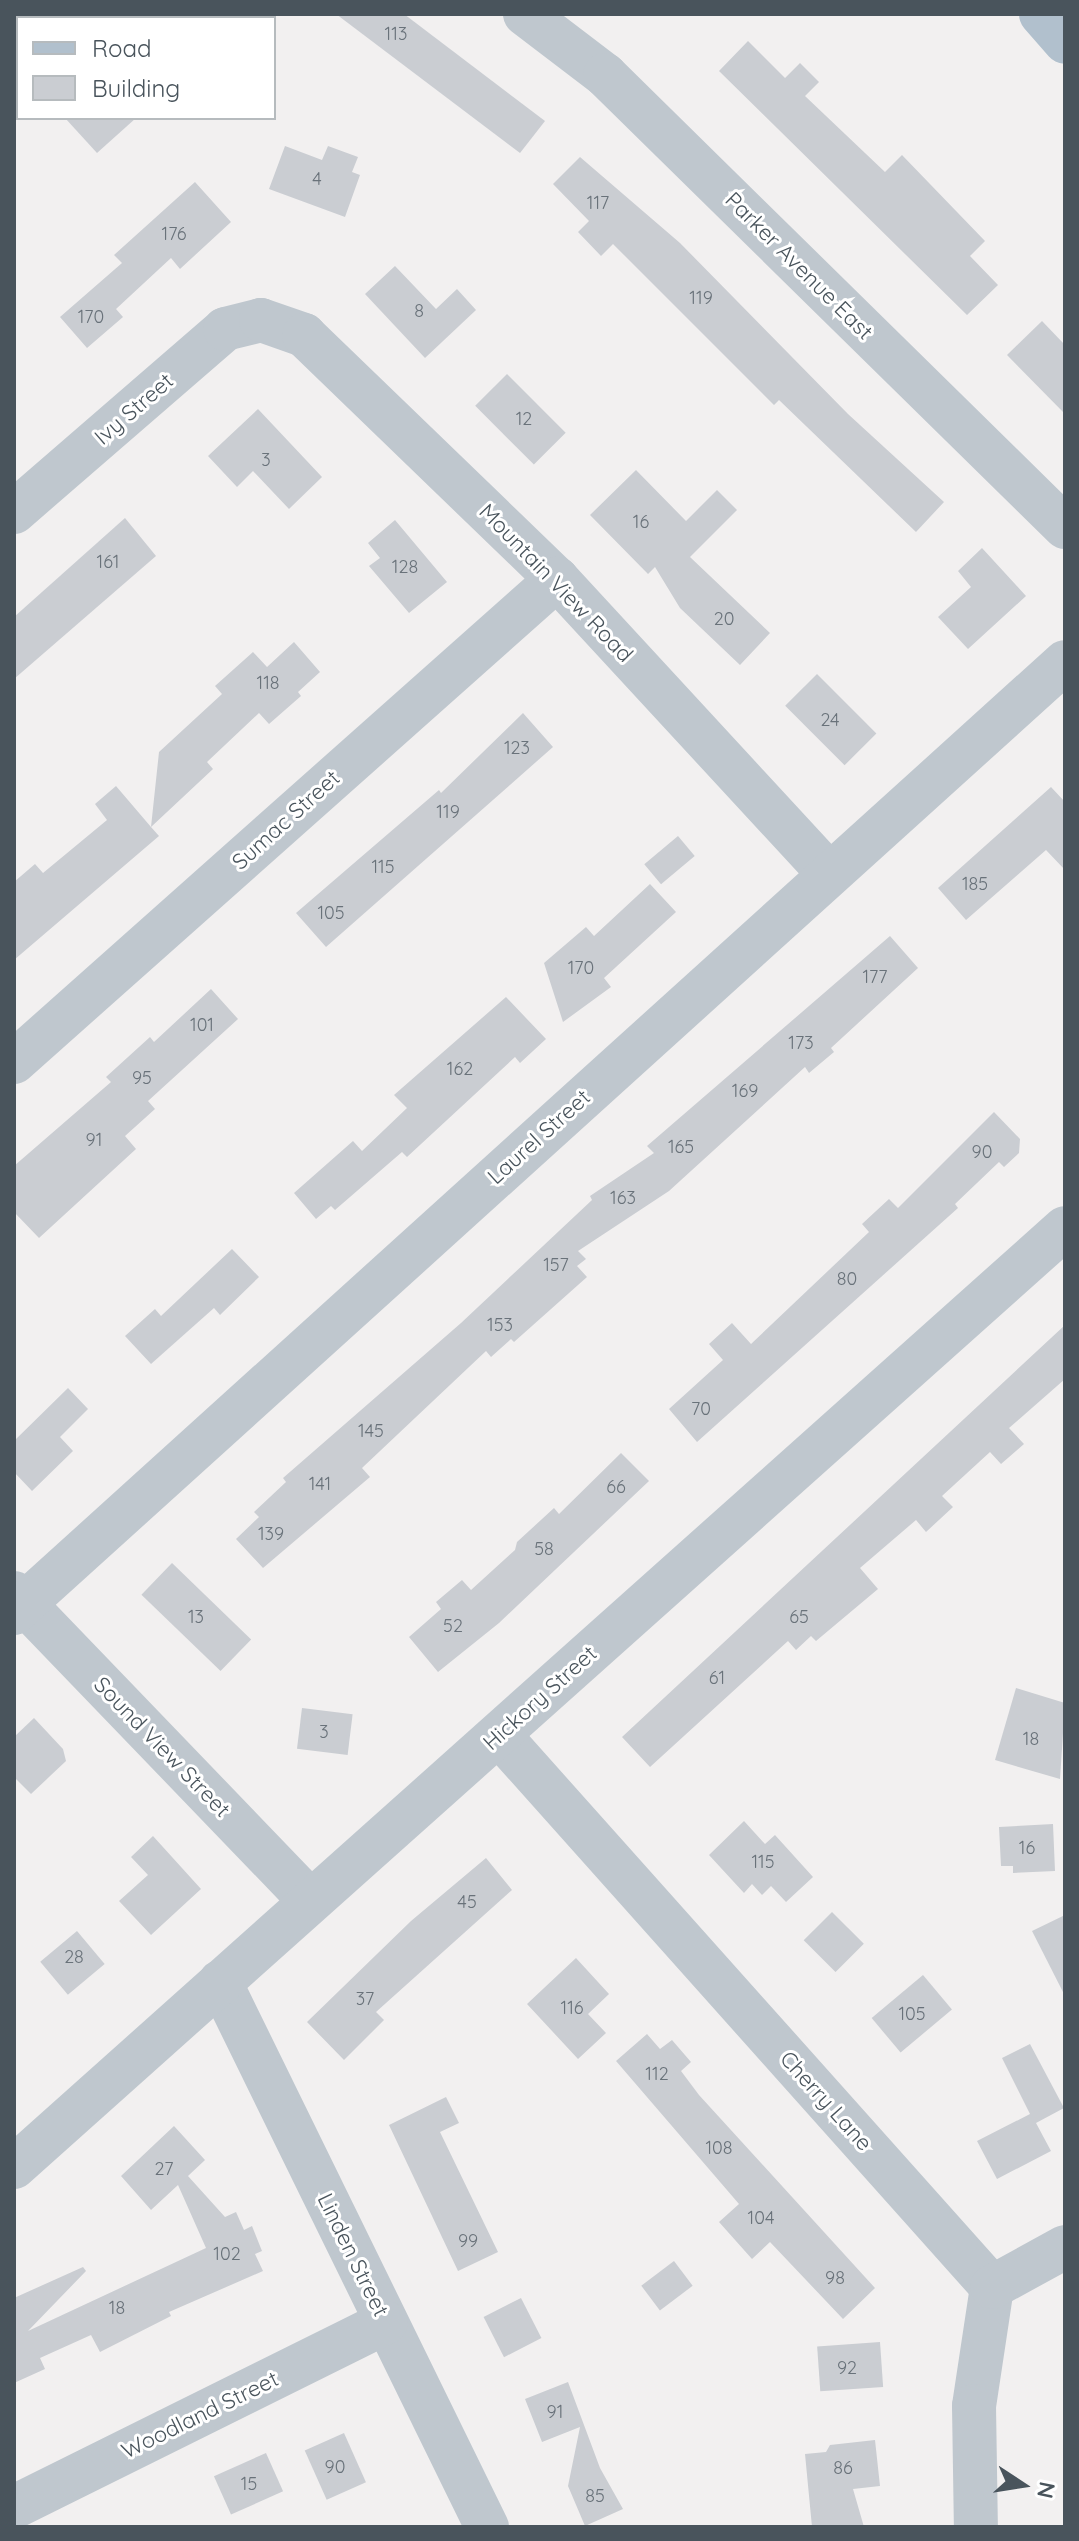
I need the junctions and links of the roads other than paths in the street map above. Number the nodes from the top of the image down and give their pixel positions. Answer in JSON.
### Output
{"nodes":[{"id":1,"x":525,"y":14,"type":"edge"},
{"id":2,"x":1041,"y":14,"type":"edge"},
{"id":3,"x":1065,"y":42,"type":"edge"},
{"id":4,"x":261,"y":320,"type":"joint"},
{"id":5,"x":14,"y":512,"type":"edge"},
{"id":6,"x":1065,"y":527,"type":"edge"},
{"id":7,"x":557,"y":579,"type":"junction"},
{"id":8,"x":1065,"y":662,"type":"edge"},
{"id":9,"x":829,"y":874,"type":"junction"},
{"id":10,"x":14,"y":1062,"type":"edge"},
{"id":11,"x":1065,"y":1228,"type":"edge"},
{"id":12,"x":18,"y":1603,"type":"edge"},
{"id":13,"x":499,"y":1735,"type":"junction"},
{"id":14,"x":310,"y":1901,"type":"junction"},
{"id":15,"x":220,"y":1982,"type":"junction"},
{"id":16,"x":14,"y":2167,"type":"edge"},
{"id":17,"x":1065,"y":2247,"type":"edge"},
{"id":18,"x":992,"y":2287,"type":"junction"},
{"id":19,"x":386,"y":2322,"type":"junction"},
{"id":20,"x":14,"y":2507,"type":"edge"},
{"id":21,"x":487,"y":2527,"type":"edge"},
{"id":22,"x":976,"y":2527,"type":"edge"}],
"edges":[{"from":1,"to":6,"type":"street","name":"Parker Avenue East"},
{"from":2,"to":3,"type":"main road"},
{"from":4,"to":5,"type":"street","name":"Ivy Street"},
{"from":4,"to":7,"type":"street","name":"Mountain View Road"},
{"from":7,"to":9,"type":"street","name":"Mountain View Road"},
{"from":7,"to":10,"type":"street","name":"Sumac Street"},
{"from":8,"to":9,"type":"street","name":"Laurel Street"},
{"from":9,"to":12,"type":"street","name":"Laurel Street"},
{"from":11,"to":13,"type":"street","name":"Hickory Street"},
{"from":12,"to":14,"type":"street","name":"Sound View Street"},
{"from":13,"to":14,"type":"street","name":"Hickory Street"},
{"from":13,"to":18,"type":"street","name":"Cherry Lane"},
{"from":14,"to":15,"type":"street","name":"Hickory Street"},
{"from":15,"to":16,"type":"street","name":"Hickory Street"},
{"from":15,"to":19,"type":"street","name":"Linden Street"},
{"from":17,"to":18,"type":"street"},
{"from":18,"to":22,"type":"street"},
{"from":19,"to":20,"type":"street","name":"Woodland Street"},
{"from":19,"to":21,"type":"street","name":"Linden Street"}]}
